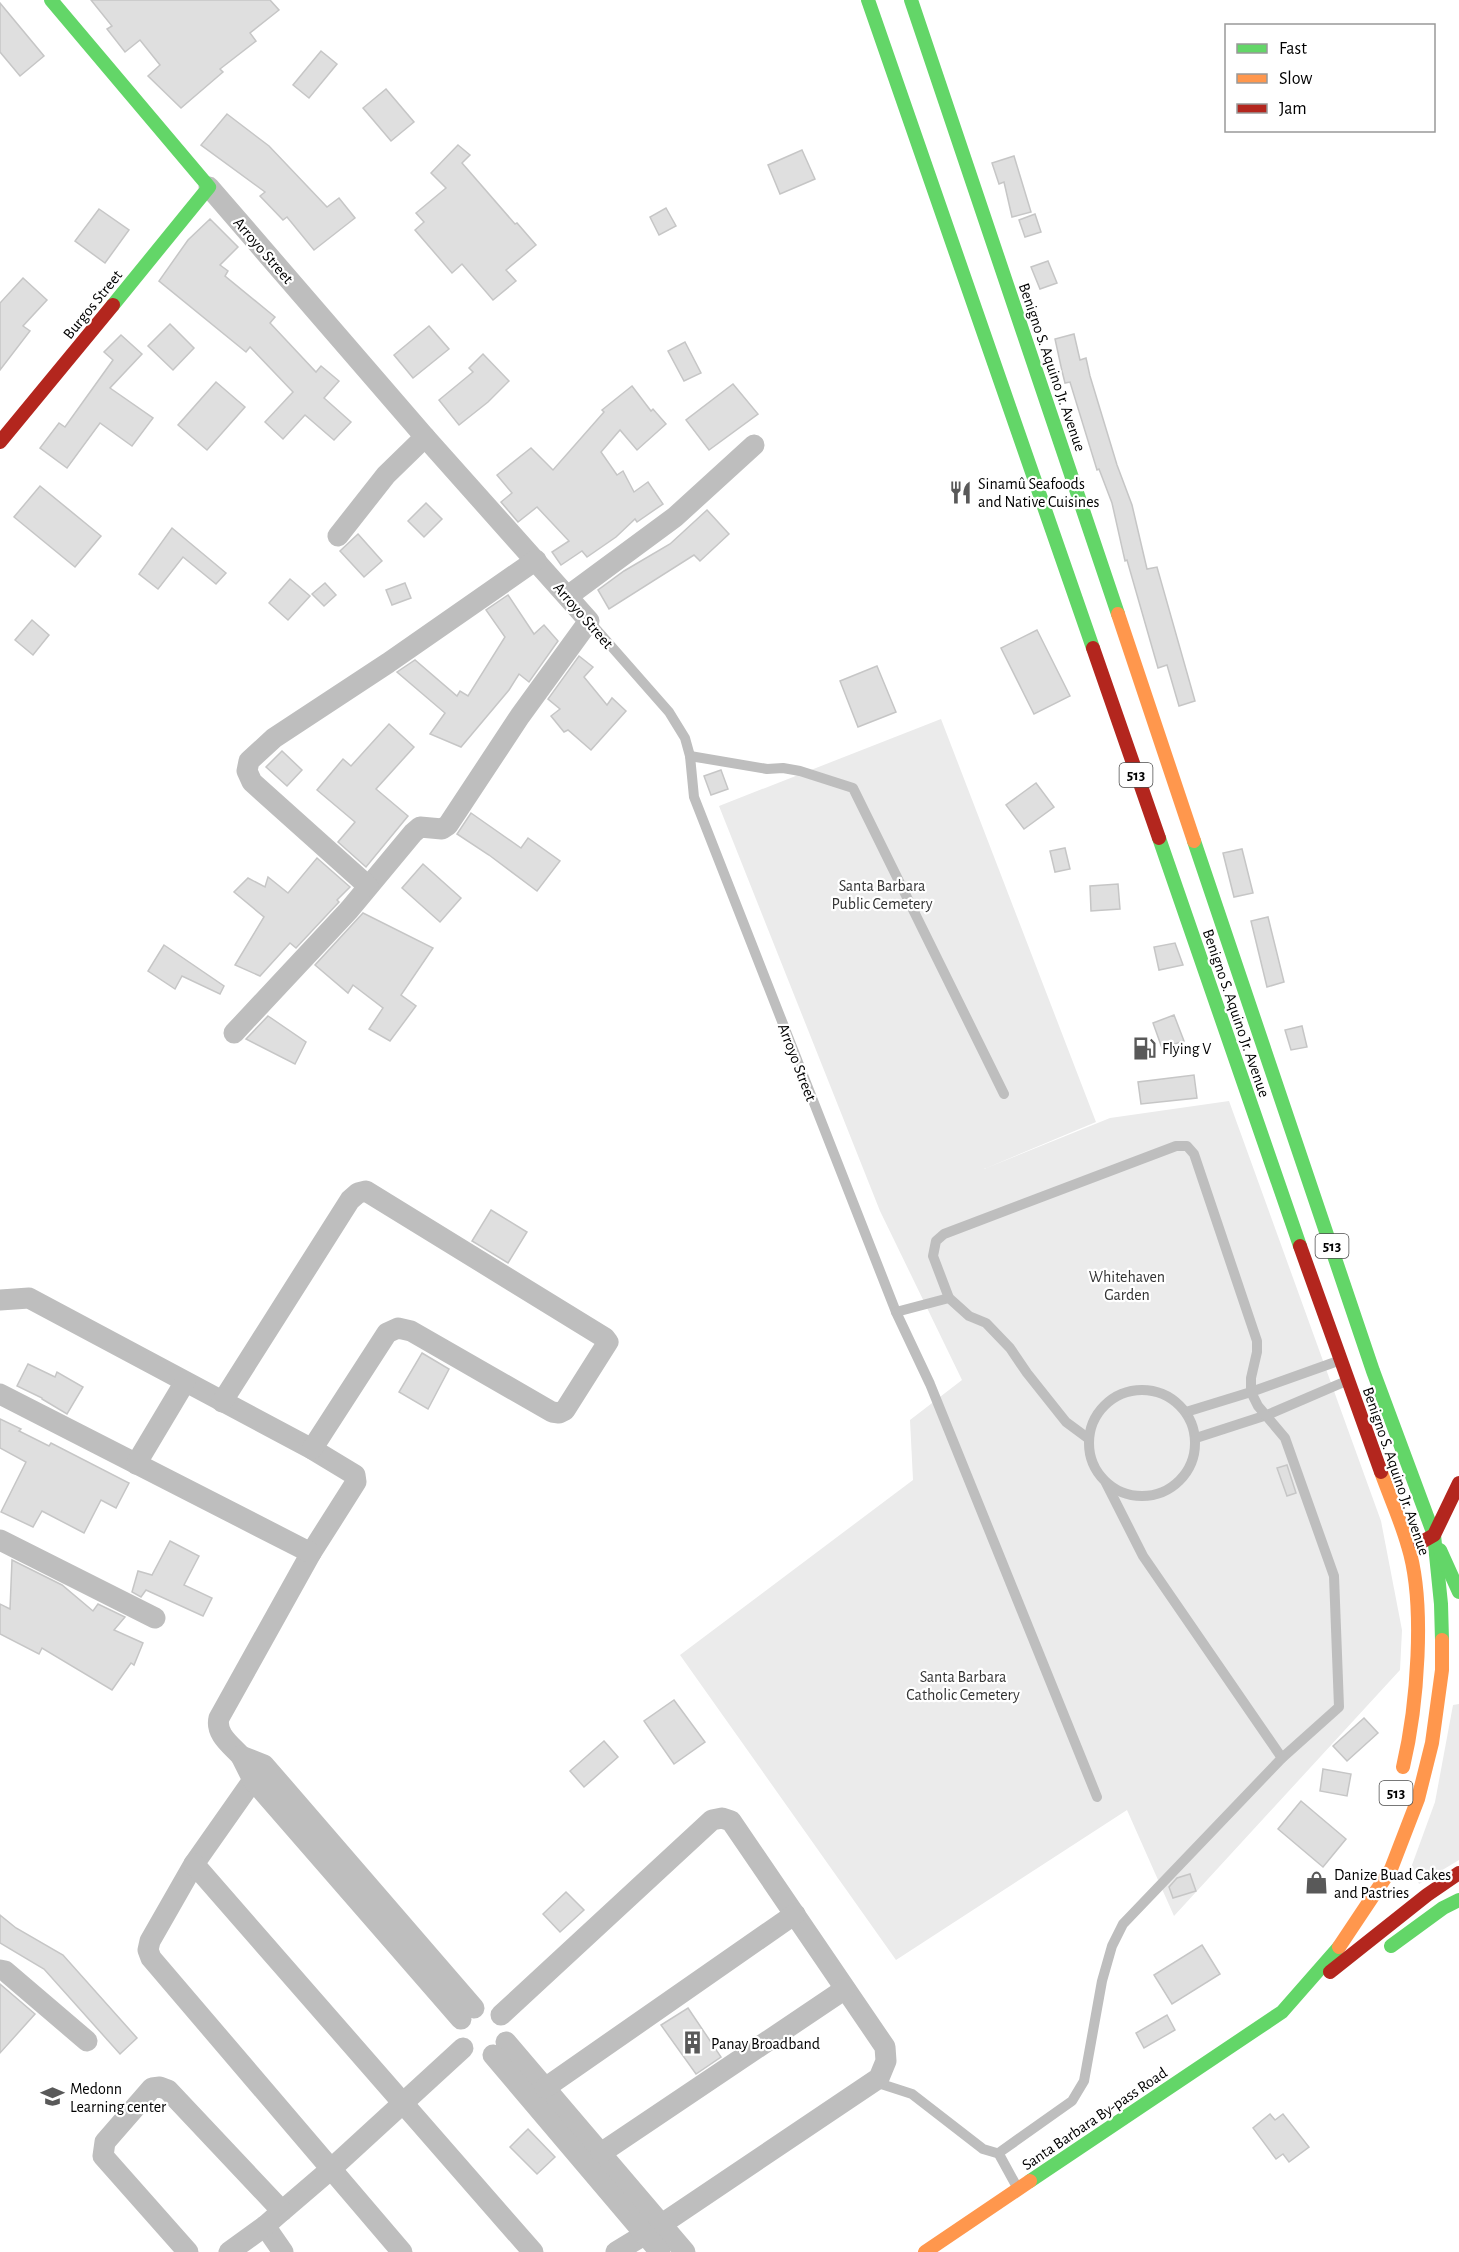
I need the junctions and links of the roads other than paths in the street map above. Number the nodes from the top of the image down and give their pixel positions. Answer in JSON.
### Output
{"nodes":[{"id":1,"x":51,"y":0,"type":"edge"},
{"id":2,"x":868,"y":0,"type":"edge"},
{"id":3,"x":911,"y":0,"type":"edge"},
{"id":4,"x":209,"y":187,"type":"junction"},
{"id":5,"x":425,"y":437,"type":"junction"},
{"id":6,"x":0,"y":442,"type":"edge"},
{"id":7,"x":754,"y":445,"type":"dead end"},
{"id":8,"x":338,"y":536,"type":"dead end"},
{"id":9,"x":536,"y":560,"type":"junction"},
{"id":10,"x":568,"y":596,"type":"junction"},
{"id":11,"x":589,"y":621,"type":"junction"},
{"id":12,"x":690,"y":756,"type":"junction"},
{"id":13,"x":368,"y":886,"type":"junction"},
{"id":14,"x":234,"y":1033,"type":"dead end"},
{"id":15,"x":1004,"y":1094,"type":"dead end"},
{"id":16,"x":949,"y":1298,"type":"junction"},
{"id":17,"x":0,"y":1300,"type":"edge"},
{"id":18,"x":896,"y":1312,"type":"junction"},
{"id":19,"x":1353,"y":1356,"type":"junction"},
{"id":20,"x":1361,"y":1376,"type":"junction"},
{"id":21,"x":185,"y":1382,"type":"junction"},
{"id":22,"x":1251,"y":1392,"type":"junction"},
{"id":23,"x":0,"y":1394,"type":"edge"},
{"id":24,"x":222,"y":1402,"type":"junction"},
{"id":25,"x":1186,"y":1412,"type":"junction"},
{"id":26,"x":1267,"y":1415,"type":"junction"},
{"id":27,"x":1196,"y":1438,"type":"junction"},
{"id":28,"x":1089,"y":1439,"type":"junction"},
{"id":29,"x":312,"y":1449,"type":"junction"},
{"id":30,"x":136,"y":1464,"type":"junction"},
{"id":31,"x":1106,"y":1483,"type":"junction"},
{"id":32,"x":1459,"y":1483,"type":"edge"},
{"id":33,"x":1434,"y":1535,"type":"junction"},
{"id":34,"x":0,"y":1540,"type":"edge"},
{"id":35,"x":1409,"y":1548,"type":"junction"},
{"id":36,"x":311,"y":1553,"type":"junction"},
{"id":37,"x":1459,"y":1592,"type":"edge"},
{"id":38,"x":1441,"y":1604,"type":"junction"},
{"id":39,"x":155,"y":1618,"type":"dead end"},
{"id":40,"x":1455,"y":1634,"type":"dead end"},
{"id":41,"x":1282,"y":1758,"type":"junction"},
{"id":42,"x":260,"y":1774,"type":"junction"},
{"id":43,"x":1398,"y":1782,"type":"dead end"},
{"id":44,"x":1097,"y":1797,"type":"dead end"},
{"id":45,"x":195,"y":1864,"type":"junction"},
{"id":46,"x":1459,"y":1873,"type":"edge"},
{"id":47,"x":1459,"y":1900,"type":"edge"},
{"id":48,"x":795,"y":1914,"type":"junction"},
{"id":49,"x":1316,"y":1953,"type":"dead end"},
{"id":50,"x":1381,"y":1953,"type":"dead end"},
{"id":51,"x":1361,"y":1965,"type":"dead end"},
{"id":52,"x":0,"y":1971,"type":"edge"},
{"id":53,"x":845,"y":1989,"type":"junction"},
{"id":54,"x":1282,"y":2012,"type":"junction"},
{"id":55,"x":467,"y":2013,"type":"junction"},
{"id":56,"x":501,"y":2015,"type":"junction"},
{"id":57,"x":87,"y":2041,"type":"dead end"},
{"id":58,"x":464,"y":2048,"type":"junction"},
{"id":59,"x":499,"y":2048,"type":"junction"},
{"id":60,"x":874,"y":2081,"type":"junction"},
{"id":61,"x":545,"y":2088,"type":"junction"},
{"id":62,"x":402,"y":2103,"type":"junction"},
{"id":63,"x":601,"y":2152,"type":"junction"},
{"id":64,"x":1000,"y":2154,"type":"junction"},
{"id":65,"x":331,"y":2169,"type":"junction"},
{"id":66,"x":1018,"y":2189,"type":"junction"},
{"id":67,"x":282,"y":2211,"type":"junction"},
{"id":68,"x":265,"y":2226,"type":"junction"},
{"id":69,"x":654,"y":2229,"type":"junction"},
{"id":70,"x":188,"y":2252,"type":"edge"},
{"id":71,"x":229,"y":2252,"type":"edge"},
{"id":72,"x":283,"y":2252,"type":"edge"},
{"id":73,"x":402,"y":2252,"type":"edge"},
{"id":74,"x":532,"y":2252,"type":"edge"},
{"id":75,"x":616,"y":2252,"type":"edge"},
{"id":76,"x":660,"y":2252,"type":"edge"},
{"id":77,"x":685,"y":2252,"type":"edge"},
{"id":78,"x":925,"y":2252,"type":"edge"}],
"edges":[{"from":1,"to":4,"type":"main road","name":"Arroyo Street"},
{"from":2,"to":19,"type":"main road","name":"Benigno S. Aquino Jr. Avenue","number":"513"},
{"from":3,"to":19,"type":"main road","name":"Benigno S. Aquino Jr. Avenue","number":"513"},
{"from":4,"to":5,"type":"street","name":"Arroyo Street"},
{"from":4,"to":6,"type":"main road","name":"Burgos Street"},
{"from":5,"to":8,"type":"street"},
{"from":5,"to":9,"type":"street","name":"Arroyo Street"},
{"from":7,"to":10,"type":"street"},
{"from":9,"to":10,"type":"street","name":"Arroyo Street"},
{"from":9,"to":13,"type":"street"},
{"from":10,"to":11,"type":"street","name":"Arroyo Street"},
{"from":11,"to":12,"type":"lane","name":"Arroyo Street"},
{"from":11,"to":13,"type":"street"},
{"from":12,"to":15,"type":"lane"},
{"from":12,"to":18,"type":"lane","name":"Arroyo Street"},
{"from":13,"to":14,"type":"street"},
{"from":16,"to":18,"type":"lane"},
{"from":16,"to":22,"type":"lane"},
{"from":16,"to":28,"type":"lane"},
{"from":17,"to":21,"type":"street"},
{"from":18,"to":44,"type":"lane","name":"Arroyo Street"},
{"from":19,"to":20,"type":"main road","name":"Benigno S. Aquino Jr. Avenue","number":"513"},
{"from":19,"to":20,"type":"main road","name":"Benigno S. Aquino Jr. Avenue","number":"513"},
{"from":19,"to":22,"type":"lane"},
{"from":20,"to":26,"type":"lane"},
{"from":20,"to":33,"type":"main road","name":"Benigno S. Aquino Jr. Avenue","number":"513"},
{"from":20,"to":35,"type":"main road","name":"Benigno S. Aquino Jr. Avenue","number":"513"},
{"from":21,"to":24,"type":"street"},
{"from":21,"to":30,"type":"street"},
{"from":22,"to":25,"type":"lane"},
{"from":22,"to":26,"type":"lane"},
{"from":23,"to":30,"type":"street"},
{"from":24,"to":29,"type":"street"},
{"from":24,"to":29,"type":"street"},
{"from":25,"to":27,"type":"lane"},
{"from":25,"to":28,"type":"lane"},
{"from":26,"to":27,"type":"lane"},
{"from":26,"to":41,"type":"lane"},
{"from":27,"to":31,"type":"lane"},
{"from":28,"to":31,"type":"lane"},
{"from":29,"to":36,"type":"street"},
{"from":30,"to":36,"type":"street"},
{"from":31,"to":41,"type":"lane"},
{"from":32,"to":33,"type":"main road"},
{"from":33,"to":35,"type":"main road"},
{"from":33,"to":37,"type":"main road"},
{"from":33,"to":38,"type":"main road","name":"Benigno S. Aquino Jr. Avenue","number":"513"},
{"from":34,"to":39,"type":"street"},
{"from":35,"to":38,"type":"main road"},
{"from":35,"to":43,"type":"main road","name":"Benigno S. Aquino Jr. Avenue","number":"513"},
{"from":36,"to":42,"type":"street"},
{"from":38,"to":40,"type":"main road"},
{"from":38,"to":54,"type":"main road","name":"Benigno S. Aquino Jr. Avenue","number":"513"},
{"from":41,"to":64,"type":"lane"},
{"from":42,"to":45,"type":"street"},
{"from":42,"to":55,"type":"street"},
{"from":45,"to":62,"type":"street"},
{"from":45,"to":65,"type":"street"},
{"from":46,"to":54,"type":"main road"},
{"from":47,"to":50,"type":"main road"},
{"from":48,"to":53,"type":"street"},
{"from":48,"to":56,"type":"street"},
{"from":48,"to":61,"type":"street"},
{"from":49,"to":54,"type":"main road","number":"513"},
{"from":51,"to":54,"type":"main road"},
{"from":52,"to":57,"type":"street"},
{"from":53,"to":60,"type":"street"},
{"from":53,"to":63,"type":"street"},
{"from":54,"to":66,"type":"main road","name":"Santa Barbara By-pass Road","number":"513"},
{"from":55,"to":56,"type":"street"},
{"from":55,"to":58,"type":"street"},
{"from":56,"to":59,"type":"street"},
{"from":58,"to":59,"type":"street"},
{"from":58,"to":62,"type":"street"},
{"from":59,"to":61,"type":"street"},
{"from":59,"to":69,"type":"street"},
{"from":60,"to":64,"type":"lane"},
{"from":60,"to":69,"type":"street"},
{"from":61,"to":63,"type":"street"},
{"from":62,"to":65,"type":"street"},
{"from":62,"to":74,"type":"street"},
{"from":63,"to":69,"type":"street"},
{"from":64,"to":66,"type":"lane"},
{"from":65,"to":67,"type":"street"},
{"from":65,"to":73,"type":"street"},
{"from":66,"to":78,"type":"main road","name":"Santa Barbara By-pass Road","number":"513"},
{"from":67,"to":68,"type":"street"},
{"from":67,"to":70,"type":"street"},
{"from":68,"to":71,"type":"street"},
{"from":68,"to":72,"type":"street"},
{"from":69,"to":75,"type":"street"},
{"from":69,"to":76,"type":"street"},
{"from":69,"to":77,"type":"street"}]}
